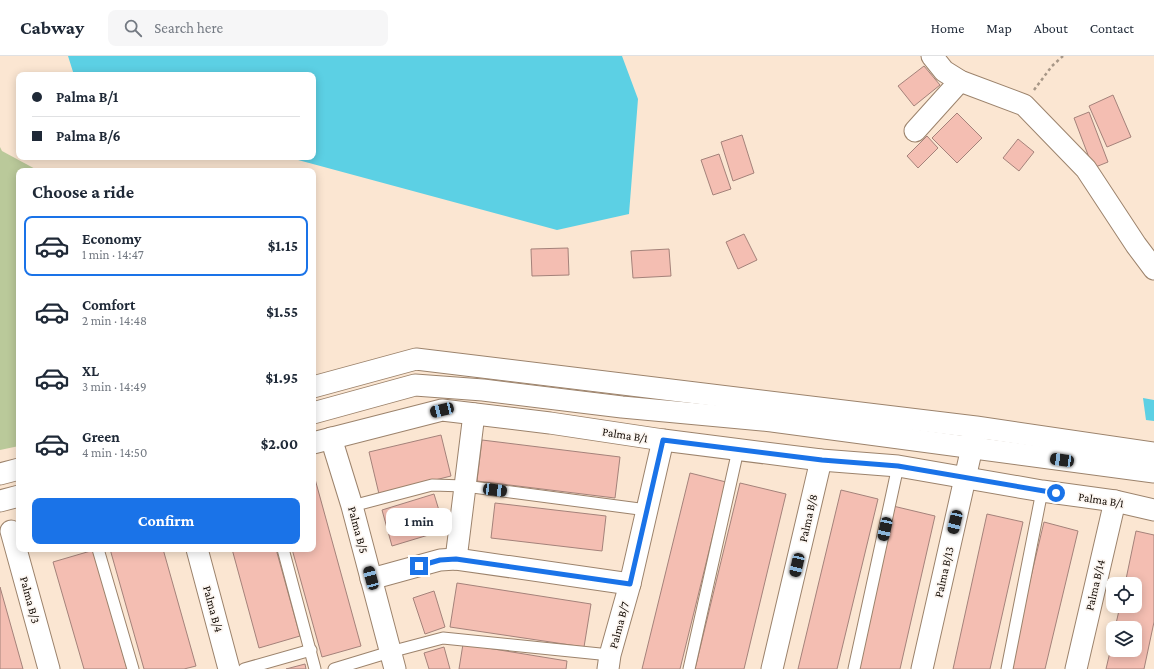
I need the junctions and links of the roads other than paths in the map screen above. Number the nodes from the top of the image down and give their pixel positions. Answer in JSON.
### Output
{"nodes":[{"id":1,"x":932,"y":56,"type":"edge"},
{"id":2,"x":960,"y":81,"type":"junction"},
{"id":3,"x":915,"y":131,"type":"dead end"},
{"id":4,"x":1154,"y":269,"type":"edge"},
{"id":5,"x":316,"y":386,"type":"edge"},
{"id":6,"x":316,"y":412,"type":"edge"},
{"id":7,"x":474,"y":414,"type":"junction"},
{"id":8,"x":976,"y":427,"type":"junction"},
{"id":9,"x":663,"y":440,"type":"junction"},
{"id":10,"x":322,"y":441,"type":"edge"},
{"id":11,"x":971,"y":448,"type":"junction"},
{"id":12,"x":738,"y":450,"type":"junction"},
{"id":13,"x":1154,"y":453,"type":"edge"},
{"id":14,"x":822,"y":460,"type":"junction"},
{"id":15,"x":898,"y":466,"type":"junction"},
{"id":16,"x":16,"y":470,"type":"edge"},
{"id":17,"x":1154,"y":472,"type":"edge"},
{"id":18,"x":0,"y":474,"type":"edge"},
{"id":19,"x":965,"y":477,"type":"junction"},
{"id":20,"x":465,"y":486,"type":"junction"},
{"id":21,"x":1042,"y":491,"type":"junction"},
{"id":22,"x":16,"y":497,"type":"edge"},
{"id":23,"x":0,"y":501,"type":"edge"},
{"id":24,"x":1115,"y":501,"type":"junction"},
{"id":25,"x":352,"y":506,"type":"junction"},
{"id":26,"x":647,"y":510,"type":"junction"},
{"id":27,"x":1154,"y":510,"type":"edge"},
{"id":28,"x":10,"y":531,"type":"edge"},
{"id":29,"x":99,"y":552,"type":"edge"},
{"id":30,"x":198,"y":552,"type":"edge"},
{"id":31,"x":284,"y":552,"type":"edge"},
{"id":32,"x":456,"y":559,"type":"junction"},
{"id":33,"x":371,"y":578,"type":"junction"},
{"id":34,"x":630,"y":584,"type":"junction"},
{"id":35,"x":311,"y":650,"type":"junction"},
{"id":36,"x":392,"y":660,"type":"edge"},
{"id":37,"x":609,"y":662,"type":"edge"},
{"id":38,"x":49,"y":669,"type":"edge"},
{"id":39,"x":133,"y":669,"type":"edge"},
{"id":40,"x":229,"y":669,"type":"edge"},
{"id":41,"x":244,"y":669,"type":"edge"},
{"id":42,"x":315,"y":669,"type":"edge"},
{"id":43,"x":334,"y":669,"type":"edge"},
{"id":44,"x":689,"y":669,"type":"edge"},
{"id":45,"x":772,"y":669,"type":"edge"},
{"id":46,"x":854,"y":669,"type":"edge"},
{"id":47,"x":922,"y":669,"type":"edge"},
{"id":48,"x":1007,"y":669,"type":"edge"},
{"id":49,"x":1076,"y":669,"type":"edge"}],
"edges":[{"from":1,"to":2,"type":"street"},
{"from":2,"to":3,"type":"street"},
{"from":2,"to":4,"type":"street"},
{"from":5,"to":8,"type":"street"},
{"from":6,"to":11,"type":"street"},
{"from":7,"to":9,"type":"street","name":"Palma B/1"},
{"from":7,"to":10,"type":"street","name":"Palma B/1"},
{"from":7,"to":20,"type":"street"},
{"from":8,"to":11,"type":"street","name":"Palma B/13"},
{"from":8,"to":13,"type":"street"},
{"from":9,"to":12,"type":"street","name":"Palma B/1"},
{"from":9,"to":26,"type":"street","name":"Palma B/7"},
{"from":10,"to":25,"type":"street","name":"Palma B/5"},
{"from":11,"to":17,"type":"street"},
{"from":11,"to":19,"type":"street","name":"Palma B/13"},
{"from":12,"to":14,"type":"street","name":"Palma B/1"},
{"from":12,"to":44,"type":"lane"},
{"from":14,"to":15,"type":"street","name":"Palma B/1"},
{"from":14,"to":45,"type":"street","name":"Palma B/8"},
{"from":15,"to":19,"type":"street","name":"Palma B/1"},
{"from":15,"to":46,"type":"lane"},
{"from":16,"to":18,"type":"street"},
{"from":19,"to":21,"type":"street","name":"Palma B/1"},
{"from":19,"to":47,"type":"street","name":"Palma B/13"},
{"from":20,"to":25,"type":"lane"},
{"from":20,"to":26,"type":"lane"},
{"from":20,"to":32,"type":"street"},
{"from":21,"to":24,"type":"street","name":"Palma B/1"},
{"from":21,"to":48,"type":"lane"},
{"from":22,"to":23,"type":"street"},
{"from":24,"to":27,"type":"street","name":"Palma B/1"},
{"from":24,"to":49,"type":"street","name":"Palma B/14"},
{"from":25,"to":33,"type":"street","name":"Palma B/5"},
{"from":26,"to":34,"type":"street","name":"Palma B/7"},
{"from":28,"to":38,"type":"street","name":"Palma B/3"},
{"from":29,"to":39,"type":"lane"},
{"from":30,"to":40,"type":"street","name":"Palma B/4"},
{"from":31,"to":35,"type":"lane"},
{"from":32,"to":33,"type":"street"},
{"from":32,"to":34,"type":"street"},
{"from":33,"to":36,"type":"street","name":"Palma B/5"},
{"from":34,"to":37,"type":"street","name":"Palma B/7"},
{"from":35,"to":41,"type":"lane"},
{"from":35,"to":42,"type":"lane"},
{"from":36,"to":37,"type":"lane"},
{"from":36,"to":43,"type":"lane"}]}
